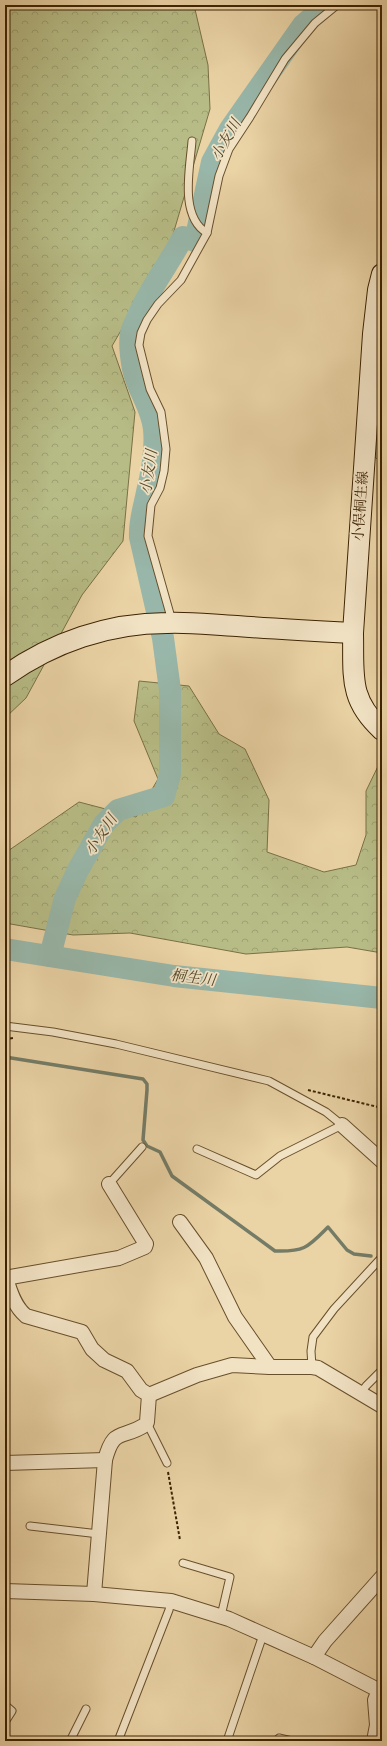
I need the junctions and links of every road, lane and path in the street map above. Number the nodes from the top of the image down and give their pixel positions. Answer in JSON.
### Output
{"nodes":[{"id":1,"x":337,"y":5,"type":"edge"},
{"id":2,"x":192,"y":141,"type":"dead end"},
{"id":3,"x":205,"y":232,"type":"junction"},
{"id":4,"x":382,"y":274,"type":"edge"},
{"id":5,"x":165,"y":623,"type":"junction"},
{"id":6,"x":353,"y":633,"type":"junction"},
{"id":7,"x":5,"y":676,"type":"edge"},
{"id":8,"x":382,"y":730,"type":"edge"},
{"id":9,"x":5,"y":1026,"type":"edge"},
{"id":10,"x":303,"y":1089,"type":"dead end"},
{"id":11,"x":382,"y":1108,"type":"edge"},
{"id":12,"x":342,"y":1125,"type":"junction"},
{"id":13,"x":142,"y":1147,"type":"dead end"},
{"id":14,"x":197,"y":1149,"type":"dead end"},
{"id":15,"x":382,"y":1162,"type":"edge"},
{"id":16,"x":109,"y":1184,"type":"joint"},
{"id":17,"x":180,"y":1222,"type":"dead end"},
{"id":18,"x":382,"y":1257,"type":"edge"},
{"id":19,"x":6,"y":1278,"type":"edge"},
{"id":20,"x":270,"y":1367,"type":"junction"},
{"id":21,"x":312,"y":1367,"type":"junction"},
{"id":22,"x":382,"y":1370,"type":"edge"},
{"id":23,"x":361,"y":1393,"type":"junction"},
{"id":24,"x":149,"y":1395,"type":"junction"},
{"id":25,"x":382,"y":1406,"type":"edge"},
{"id":26,"x":147,"y":1423,"type":"junction"},
{"id":27,"x":105,"y":1460,"type":"junction"},
{"id":28,"x":5,"y":1463,"type":"edge"},
{"id":29,"x":167,"y":1463,"type":"joint"},
{"id":30,"x":30,"y":1526,"type":"dead end"},
{"id":31,"x":99,"y":1534,"type":"junction"},
{"id":32,"x":180,"y":1540,"type":"dead end"},
{"id":33,"x":183,"y":1563,"type":"dead end"},
{"id":34,"x":382,"y":1577,"type":"edge"},
{"id":35,"x":5,"y":1591,"type":"edge"},
{"id":36,"x":94,"y":1594,"type":"junction"},
{"id":37,"x":171,"y":1601,"type":"junction"},
{"id":38,"x":221,"y":1616,"type":"junction"},
{"id":39,"x":263,"y":1635,"type":"junction"},
{"id":40,"x":314,"y":1657,"type":"junction"},
{"id":41,"x":381,"y":1690,"type":"edge"},
{"id":42,"x":5,"y":1705,"type":"edge"},
{"id":43,"x":86,"y":1709,"type":"dead end"},
{"id":44,"x":5,"y":1722,"type":"edge"},
{"id":45,"x":70,"y":1741,"type":"edge"},
{"id":46,"x":118,"y":1741,"type":"edge"},
{"id":47,"x":227,"y":1741,"type":"edge"},
{"id":48,"x":276,"y":1741,"type":"edge"},
{"id":49,"x":292,"y":1741,"type":"edge"},
{"id":50,"x":374,"y":1741,"type":"edge"}],
"edges":[{"from":1,"to":3,"type":"lane"},
{"from":2,"to":3,"type":"lane"},
{"from":3,"to":5,"type":"lane"},
{"from":4,"to":6,"type":"main road","name":"小俣桐生線"},
{"from":5,"to":6,"type":"main road"},
{"from":5,"to":7,"type":"main road"},
{"from":6,"to":8,"type":"main road","name":"小俣桐生線"},
{"from":9,"to":12,"type":"lane"},
{"from":10,"to":11,"type":"path"},
{"from":12,"to":14,"type":"lane"},
{"from":12,"to":15,"type":"street"},
{"from":13,"to":16,"type":"lane"},
{"from":16,"to":19,"type":"street"},
{"from":17,"to":20,"type":"street"},
{"from":18,"to":21,"type":"lane"},
{"from":19,"to":24,"type":"street"},
{"from":20,"to":21,"type":"street"},
{"from":20,"to":24,"type":"street"},
{"from":21,"to":23,"type":"street"},
{"from":22,"to":23,"type":"lane"},
{"from":23,"to":25,"type":"street"},
{"from":24,"to":26,"type":"street"},
{"from":26,"to":27,"type":"street"},
{"from":26,"to":29,"type":"lane"},
{"from":27,"to":28,"type":"street"},
{"from":27,"to":31,"type":"street"},
{"from":29,"to":32,"type":"path"},
{"from":30,"to":31,"type":"lane"},
{"from":31,"to":36,"type":"street"},
{"from":33,"to":38,"type":"lane"},
{"from":34,"to":40,"type":"street"},
{"from":35,"to":36,"type":"street"},
{"from":36,"to":37,"type":"street"},
{"from":37,"to":38,"type":"street"},
{"from":37,"to":46,"type":"lane"},
{"from":38,"to":39,"type":"street"},
{"from":39,"to":40,"type":"street"},
{"from":39,"to":47,"type":"lane"},
{"from":40,"to":41,"type":"street"},
{"from":41,"to":50,"type":"street"},
{"from":42,"to":44,"type":"lane"},
{"from":43,"to":45,"type":"lane"},
{"from":48,"to":49,"type":"lane"}]}
